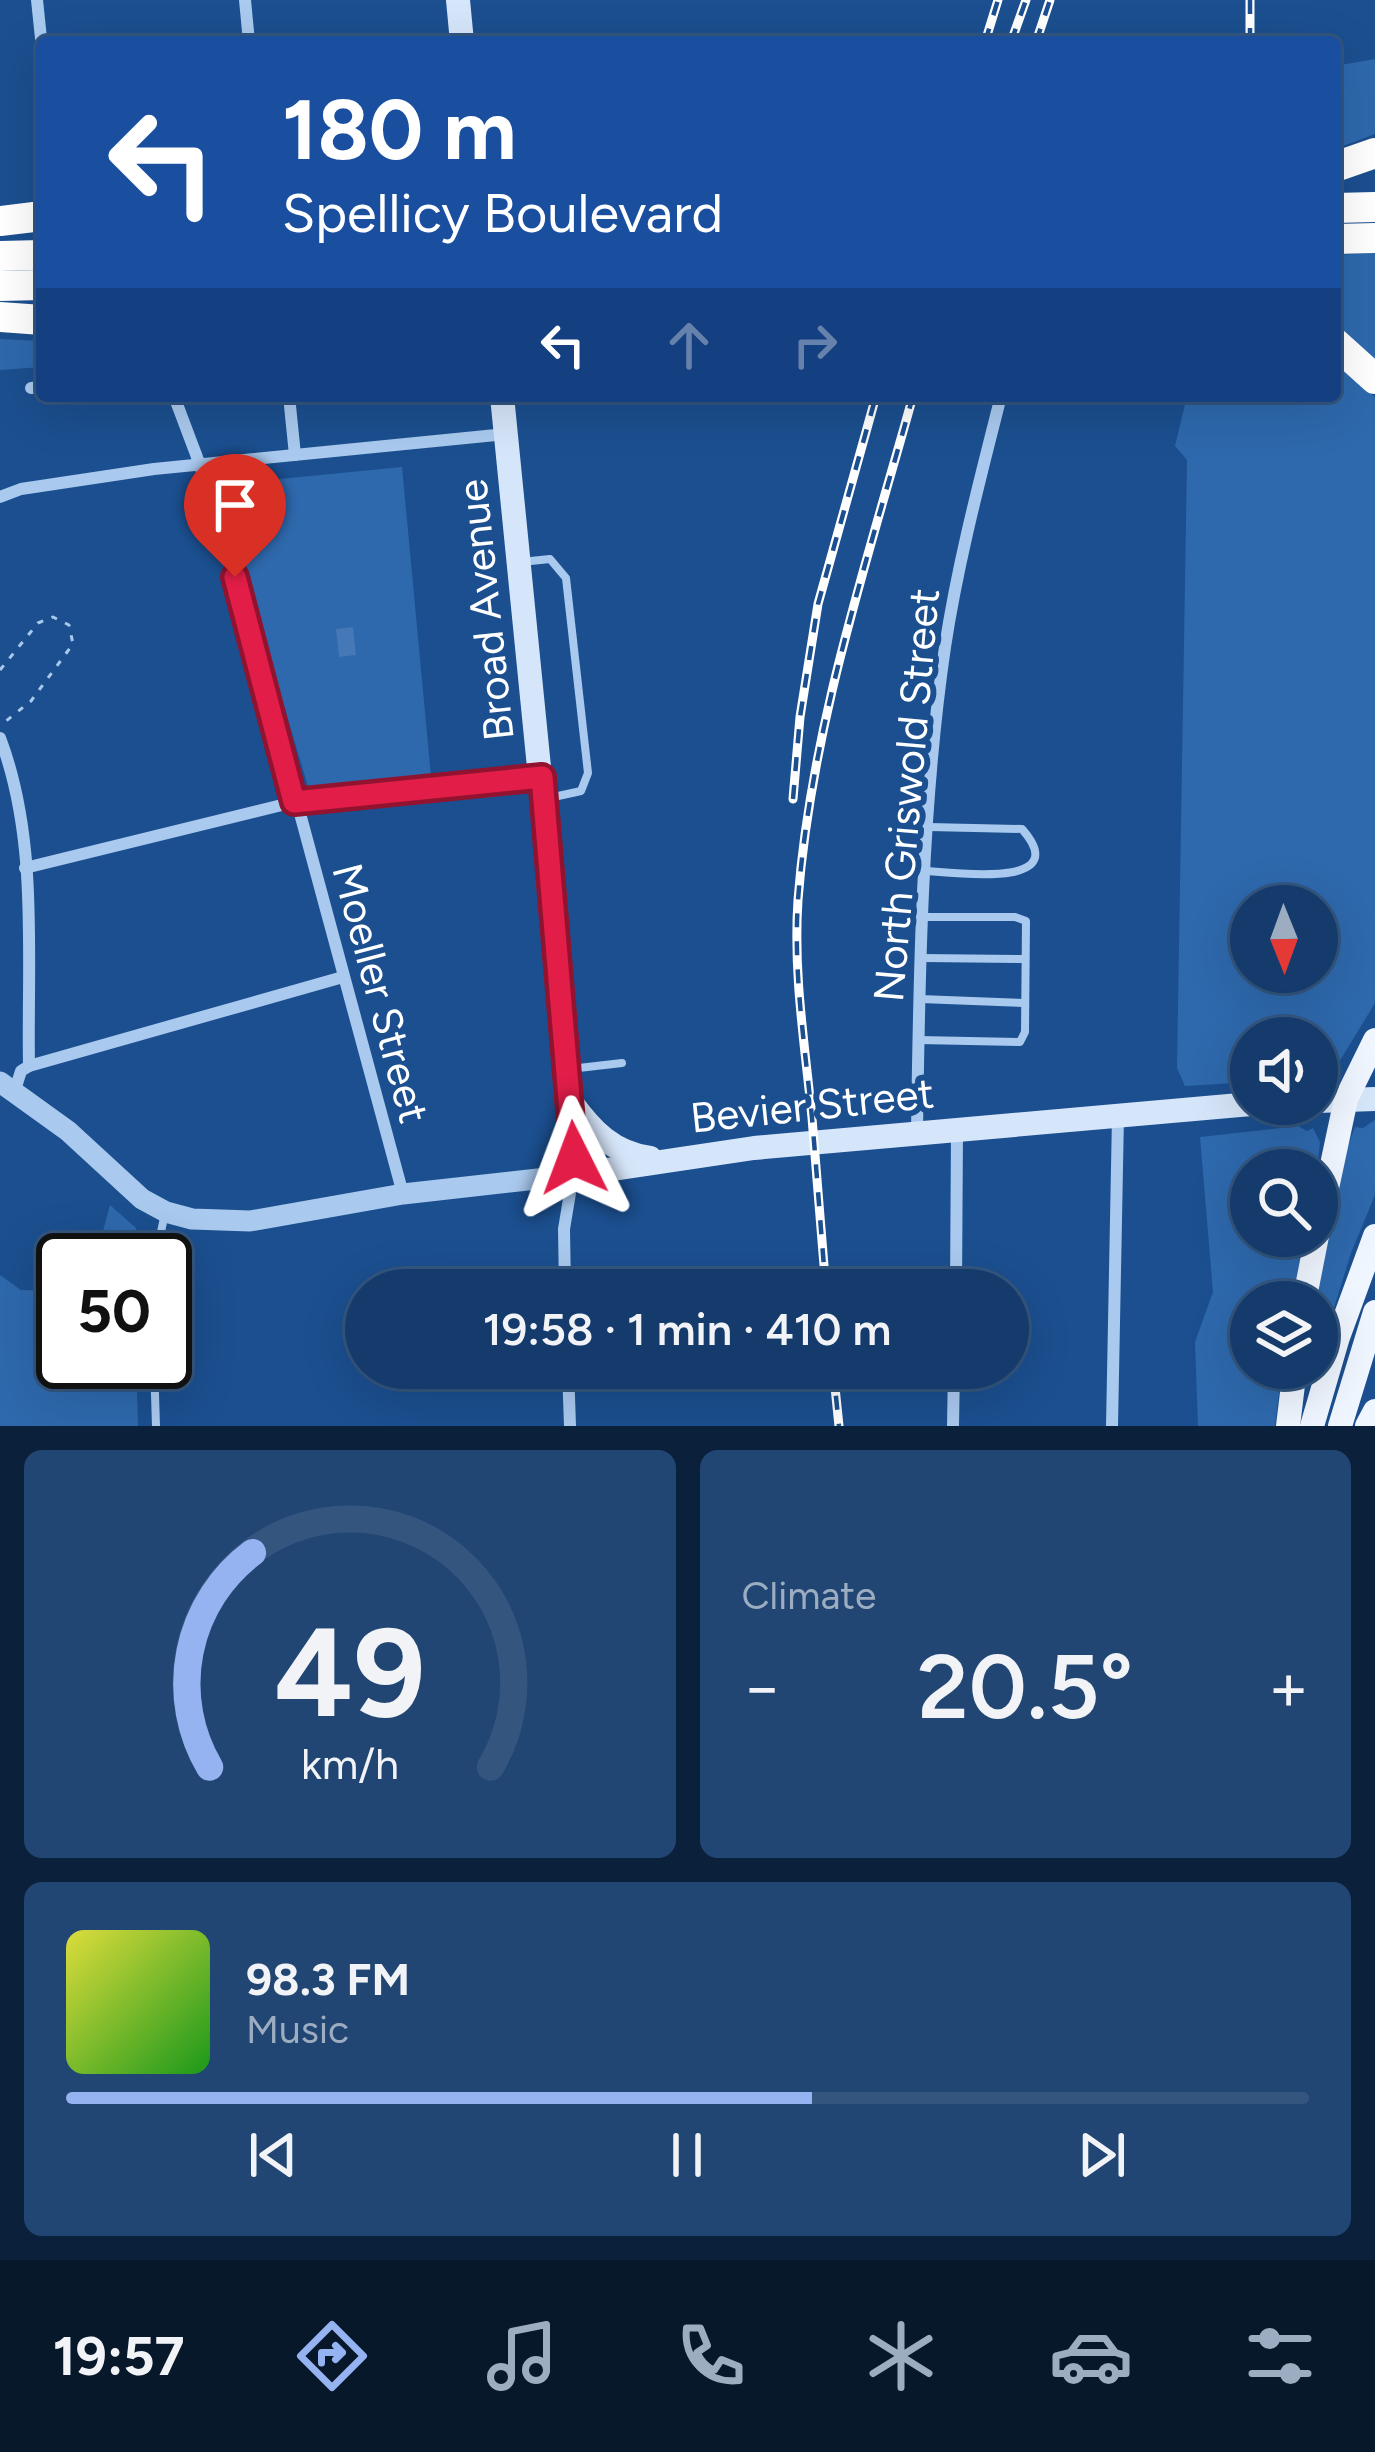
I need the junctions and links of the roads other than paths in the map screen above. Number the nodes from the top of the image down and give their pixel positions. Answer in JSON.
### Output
{"nodes":[{"id":1,"x":37,"y":0,"type":"edge"},
{"id":2,"x":244,"y":0,"type":"edge"},
{"id":3,"x":458,"y":0,"type":"edge"},
{"id":4,"x":41,"y":36,"type":"edge"},
{"id":5,"x":248,"y":36,"type":"edge"},
{"id":6,"x":462,"y":36,"type":"edge"},
{"id":7,"x":1375,"y":153,"type":"edge"},
{"id":8,"x":1341,"y":165,"type":"edge"},
{"id":9,"x":1375,"y":207,"type":"edge"},
{"id":10,"x":1341,"y":208,"type":"edge"},
{"id":11,"x":36,"y":217,"type":"edge"},
{"id":12,"x":0,"y":220,"type":"edge"},
{"id":13,"x":1375,"y":238,"type":"edge"},
{"id":14,"x":1341,"y":239,"type":"edge"},
{"id":15,"x":36,"y":255,"type":"edge"},
{"id":16,"x":0,"y":256,"type":"edge"},
{"id":17,"x":36,"y":285,"type":"edge"},
{"id":18,"x":0,"y":286,"type":"edge"},
{"id":19,"x":0,"y":317,"type":"edge"},
{"id":20,"x":36,"y":320,"type":"edge"},
{"id":21,"x":1341,"y":348,"type":"edge"},
{"id":22,"x":1375,"y":379,"type":"edge"},
{"id":23,"x":176,"y":402,"type":"edge"},
{"id":24,"x":290,"y":402,"type":"edge"},
{"id":25,"x":503,"y":402,"type":"edge"},
{"id":26,"x":999,"y":402,"type":"edge"},
{"id":27,"x":506,"y":434,"type":"junction"},
{"id":28,"x":295,"y":455,"type":"junction"},
{"id":29,"x":200,"y":465,"type":"junction"},
{"id":30,"x":0,"y":497,"type":"edge"},
{"id":31,"x":519,"y":562,"type":"junction"},
{"id":32,"x":0,"y":738,"type":"edge"},
{"id":33,"x":543,"y":788,"type":"junction"},
{"id":34,"x":294,"y":802,"type":"junction"},
{"id":35,"x":929,"y":826,"type":"junction"},
{"id":36,"x":25,"y":868,"type":"junction"},
{"id":37,"x":927,"y":871,"type":"junction"},
{"id":38,"x":925,"y":916,"type":"junction"},
{"id":39,"x":922,"y":958,"type":"junction"},
{"id":40,"x":1025,"y":959,"type":"junction"},
{"id":41,"x":343,"y":977,"type":"junction"},
{"id":42,"x":920,"y":999,"type":"junction"},
{"id":43,"x":1025,"y":1003,"type":"junction"},
{"id":44,"x":918,"y":1040,"type":"junction"},
{"id":45,"x":1375,"y":1040,"type":"edge"},
{"id":46,"x":622,"y":1063,"type":"dead end"},
{"id":47,"x":29,"y":1066,"type":"junction"},
{"id":48,"x":568,"y":1070,"type":"junction"},
{"id":49,"x":7,"y":1086,"type":"edge"},
{"id":50,"x":1375,"y":1099,"type":"edge"},
{"id":51,"x":1338,"y":1100,"type":"edge"},
{"id":52,"x":1346,"y":1100,"type":"junction"},
{"id":53,"x":571,"y":1102,"type":"junction"},
{"id":54,"x":1230,"y":1106,"type":"edge"},
{"id":55,"x":1118,"y":1115,"type":"junction"},
{"id":56,"x":957,"y":1129,"type":"junction"},
{"id":57,"x":917,"y":1133,"type":"junction"},
{"id":58,"x":1336,"y":1149,"type":"edge"},
{"id":59,"x":677,"y":1158,"type":"junction"},
{"id":60,"x":573,"y":1175,"type":"junction"},
{"id":61,"x":403,"y":1195,"type":"junction"},
{"id":62,"x":166,"y":1212,"type":"junction"},
{"id":63,"x":161,"y":1233,"type":"edge"},
{"id":64,"x":1375,"y":1236,"type":"edge"},
{"id":65,"x":565,"y":1269,"type":"edge"},
{"id":66,"x":956,"y":1269,"type":"edge"},
{"id":67,"x":1375,"y":1312,"type":"edge"},
{"id":68,"x":155,"y":1389,"type":"edge"},
{"id":69,"x":569,"y":1389,"type":"edge"},
{"id":70,"x":954,"y":1389,"type":"edge"},
{"id":71,"x":1292,"y":1389,"type":"edge"},
{"id":72,"x":1375,"y":1411,"type":"edge"},
{"id":73,"x":156,"y":1426,"type":"edge"},
{"id":74,"x":570,"y":1426,"type":"edge"},
{"id":75,"x":953,"y":1426,"type":"edge"},
{"id":76,"x":1112,"y":1426,"type":"edge"},
{"id":77,"x":1288,"y":1426,"type":"edge"},
{"id":78,"x":1312,"y":1426,"type":"edge"},
{"id":79,"x":1340,"y":1426,"type":"edge"},
{"id":80,"x":1367,"y":1426,"type":"edge"}],
"edges":[{"from":1,"to":4,"type":"street"},
{"from":2,"to":5,"type":"street"},
{"from":3,"to":6,"type":"main road"},
{"from":7,"to":8,"type":"highway"},
{"from":9,"to":10,"type":"highway"},
{"from":11,"to":12,"type":"highway"},
{"from":13,"to":14,"type":"highway"},
{"from":15,"to":16,"type":"highway"},
{"from":17,"to":18,"type":"highway"},
{"from":19,"to":20,"type":"highway"},
{"from":21,"to":22,"type":"highway"},
{"from":23,"to":29,"type":"street","name":"Moeller Street"},
{"from":24,"to":28,"type":"street"},
{"from":25,"to":27,"type":"main road","name":"Broad Avenue"},
{"from":26,"to":35,"type":"street","name":"North Griswold Street"},
{"from":27,"to":28,"type":"street"},
{"from":27,"to":31,"type":"main road","name":"Broad Avenue"},
{"from":28,"to":29,"type":"street"},
{"from":29,"to":30,"type":"street"},
{"from":29,"to":34,"type":"street","name":"Moeller Street"},
{"from":31,"to":33,"type":"main road","name":"Broad Avenue"},
{"from":31,"to":33,"type":"lane"},
{"from":32,"to":36,"type":"street"},
{"from":33,"to":34,"type":"street"},
{"from":33,"to":48,"type":"main road","name":"Broad Avenue"},
{"from":34,"to":36,"type":"street"},
{"from":34,"to":41,"type":"street","name":"Moeller Street"},
{"from":35,"to":37,"type":"street","name":"North Griswold Street"},
{"from":35,"to":37,"type":"lane"},
{"from":36,"to":47,"type":"street"},
{"from":37,"to":38,"type":"street","name":"North Griswold Street"},
{"from":38,"to":39,"type":"street","name":"North Griswold Street"},
{"from":38,"to":40,"type":"lane"},
{"from":39,"to":40,"type":"lane"},
{"from":39,"to":42,"type":"street","name":"North Griswold Street"},
{"from":40,"to":43,"type":"lane"},
{"from":41,"to":47,"type":"street"},
{"from":41,"to":61,"type":"street","name":"Moeller Street"},
{"from":42,"to":43,"type":"lane"},
{"from":42,"to":44,"type":"street","name":"North Griswold Street"},
{"from":43,"to":44,"type":"lane"},
{"from":44,"to":57,"type":"street","name":"North Griswold Street"},
{"from":45,"to":52,"type":"main road"},
{"from":46,"to":48,"type":"lane"},
{"from":47,"to":49,"type":"street"},
{"from":48,"to":53,"type":"main road","name":"Broad Avenue"},
{"from":49,"to":62,"type":"street","name":"Bevier Street"},
{"from":50,"to":52,"type":"main road"},
{"from":51,"to":52,"type":"main road"},
{"from":52,"to":58,"type":"main road"},
{"from":53,"to":59,"type":"main road"},
{"from":53,"to":60,"type":"main road","name":"Broad Avenue"},
{"from":54,"to":55,"type":"main road","name":"Bevier Street"},
{"from":55,"to":56,"type":"main road","name":"Bevier Street"},
{"from":55,"to":76,"type":"street"},
{"from":56,"to":57,"type":"main road","name":"Bevier Street"},
{"from":56,"to":66,"type":"street"},
{"from":57,"to":59,"type":"main road","name":"Bevier Street"},
{"from":59,"to":60,"type":"main road","name":"Bevier Street"},
{"from":60,"to":61,"type":"street","name":"Bevier Street"},
{"from":60,"to":65,"type":"street"},
{"from":61,"to":62,"type":"street","name":"Bevier Street"},
{"from":62,"to":63,"type":"lane"},
{"from":64,"to":78,"type":"main road"},
{"from":67,"to":79,"type":"main road"},
{"from":68,"to":73,"type":"lane"},
{"from":69,"to":74,"type":"street"},
{"from":70,"to":75,"type":"street"},
{"from":71,"to":77,"type":"main road"},
{"from":72,"to":80,"type":"main road"}]}
